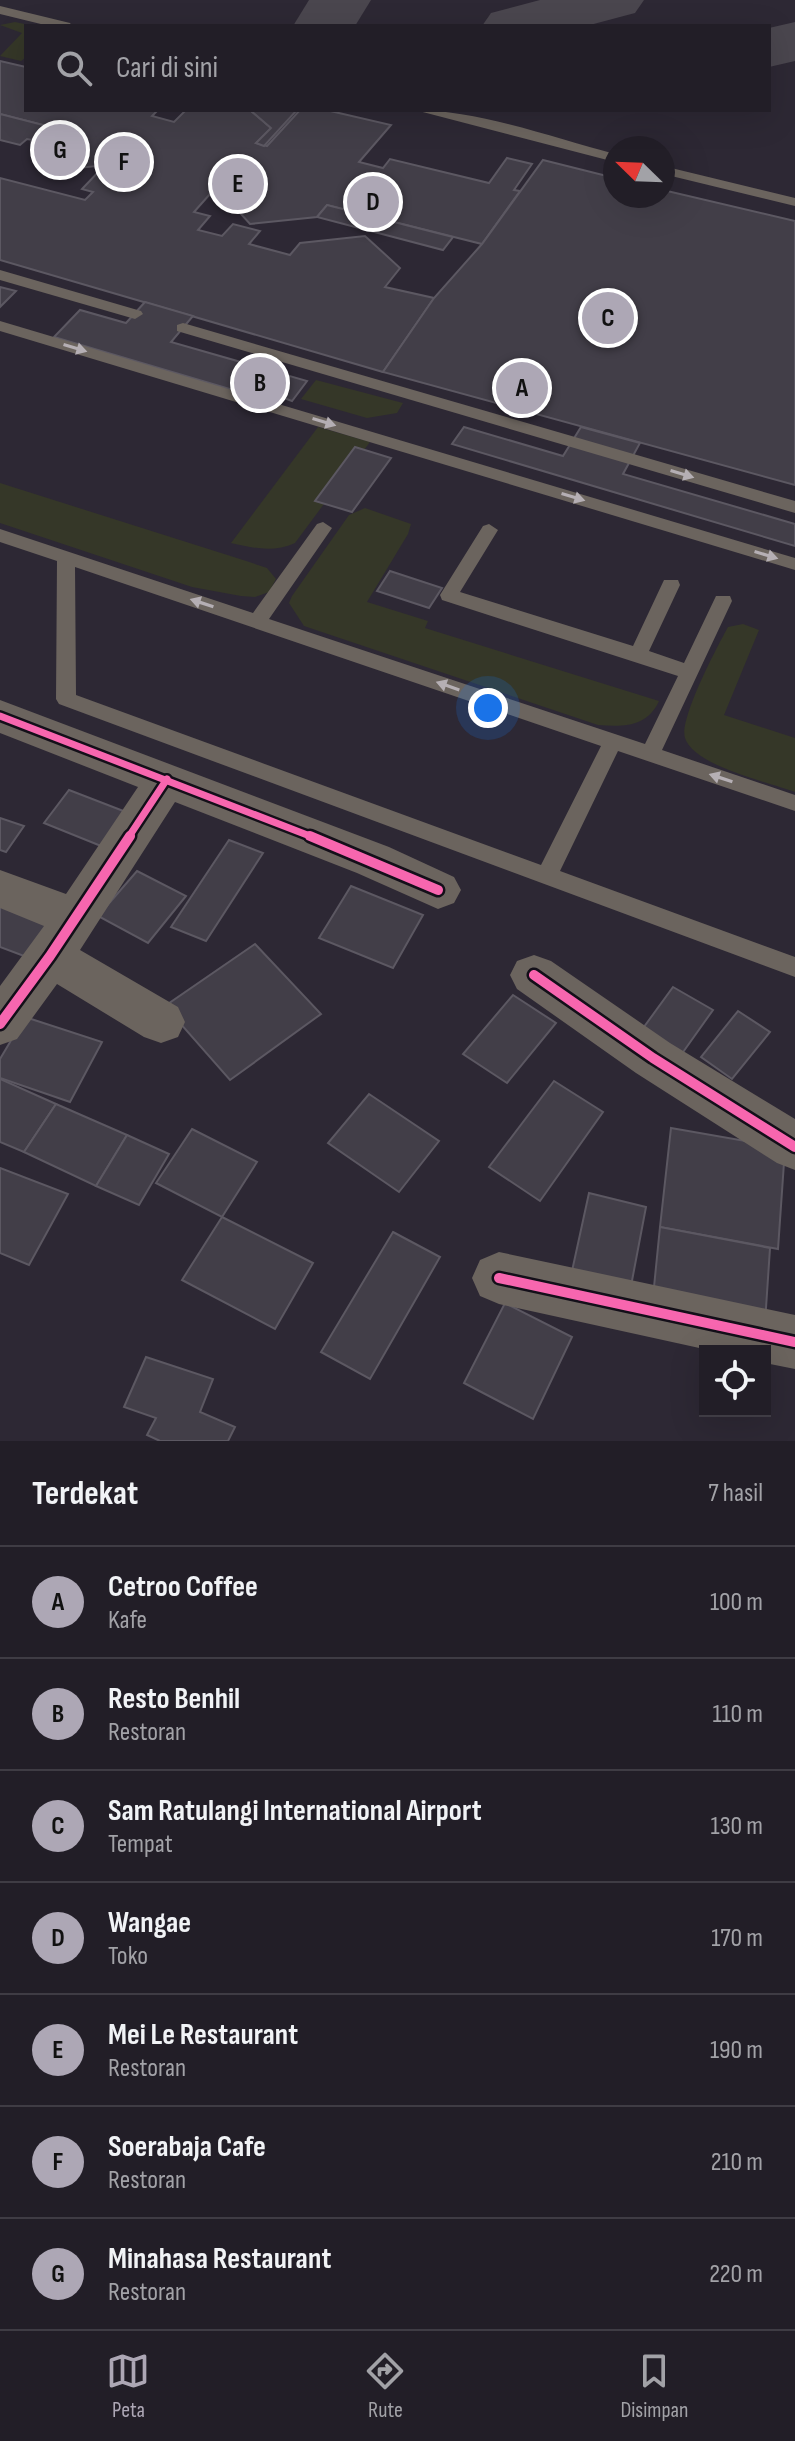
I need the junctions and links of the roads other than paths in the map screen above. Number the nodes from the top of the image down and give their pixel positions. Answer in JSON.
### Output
{"nodes":[{"id":1,"x":0,"y":11,"type":"edge"},
{"id":2,"x":56,"y":24,"type":"edge"},
{"id":3,"x":430,"y":112,"type":"edge"},
{"id":4,"x":603,"y":155,"type":"edge"},
{"id":5,"x":675,"y":173,"type":"edge"},
{"id":6,"x":795,"y":202,"type":"edge"},
{"id":7,"x":0,"y":275,"type":"edge"},
{"id":8,"x":135,"y":314,"type":"dead end"},
{"id":9,"x":0,"y":326,"type":"edge"},
{"id":10,"x":183,"y":328,"type":"dead end"},
{"id":11,"x":795,"y":507,"type":"edge"},
{"id":12,"x":323,"y":528,"type":"dead end"},
{"id":13,"x":489,"y":530,"type":"dead end"},
{"id":14,"x":0,"y":535,"type":"edge"},
{"id":15,"x":66,"y":558,"type":"junction"},
{"id":16,"x":795,"y":564,"type":"edge"},
{"id":17,"x":671,"y":585,"type":"dead end"},
{"id":18,"x":723,"y":601,"type":"dead end"},
{"id":19,"x":257,"y":621,"type":"junction"},
{"id":20,"x":638,"y":655,"type":"junction"},
{"id":21,"x":689,"y":672,"type":"junction"},
{"id":22,"x":0,"y":716,"type":"edge"},
{"id":23,"x":613,"y":742,"type":"junction"},
{"id":24,"x":650,"y":755,"type":"junction"},
{"id":25,"x":167,"y":779,"type":"junction"},
{"id":26,"x":795,"y":803,"type":"edge"},
{"id":27,"x":547,"y":875,"type":"junction"},
{"id":28,"x":0,"y":889,"type":"edge"},
{"id":29,"x":438,"y":890,"type":"dead end"},
{"id":30,"x":76,"y":918,"type":"junction"},
{"id":31,"x":50,"y":956,"type":"junction"},
{"id":32,"x":795,"y":967,"type":"edge"},
{"id":33,"x":534,"y":975,"type":"dead end"},
{"id":34,"x":161,"y":1022,"type":"dead end"},
{"id":35,"x":0,"y":1024,"type":"edge"},
{"id":36,"x":795,"y":1147,"type":"edge"},
{"id":37,"x":499,"y":1278,"type":"dead end"},
{"id":38,"x":795,"y":1342,"type":"edge"}],
"edges":[{"from":1,"to":2,"type":"lane"},
{"from":3,"to":4,"type":"lane"},
{"from":5,"to":6,"type":"lane"},
{"from":7,"to":8,"type":"lane"},
{"from":9,"to":16,"type":"lane","one_way":true},
{"from":10,"to":11,"type":"lane","one_way":true},
{"from":12,"to":19,"type":"lane"},
{"from":13,"to":20,"type":"lane"},
{"from":14,"to":15,"type":"lane"},
{"from":19,"to":15,"type":"lane","one_way":true},
{"from":15,"to":27,"type":"lane"},
{"from":17,"to":20,"type":"lane"},
{"from":18,"to":21,"type":"lane"},
{"from":23,"to":19,"type":"lane","one_way":true},
{"from":20,"to":21,"type":"lane"},
{"from":21,"to":24,"type":"lane"},
{"from":22,"to":25,"type":"street"},
{"from":23,"to":24,"type":"lane"},
{"from":23,"to":27,"type":"lane"},
{"from":26,"to":24,"type":"lane","one_way":true},
{"from":25,"to":29,"type":"street"},
{"from":25,"to":30,"type":"street"},
{"from":27,"to":32,"type":"lane"},
{"from":28,"to":30,"type":"street"},
{"from":30,"to":31,"type":"street"},
{"from":31,"to":34,"type":"street"},
{"from":31,"to":35,"type":"street"},
{"from":33,"to":36,"type":"street"},
{"from":37,"to":38,"type":"street"}]}
